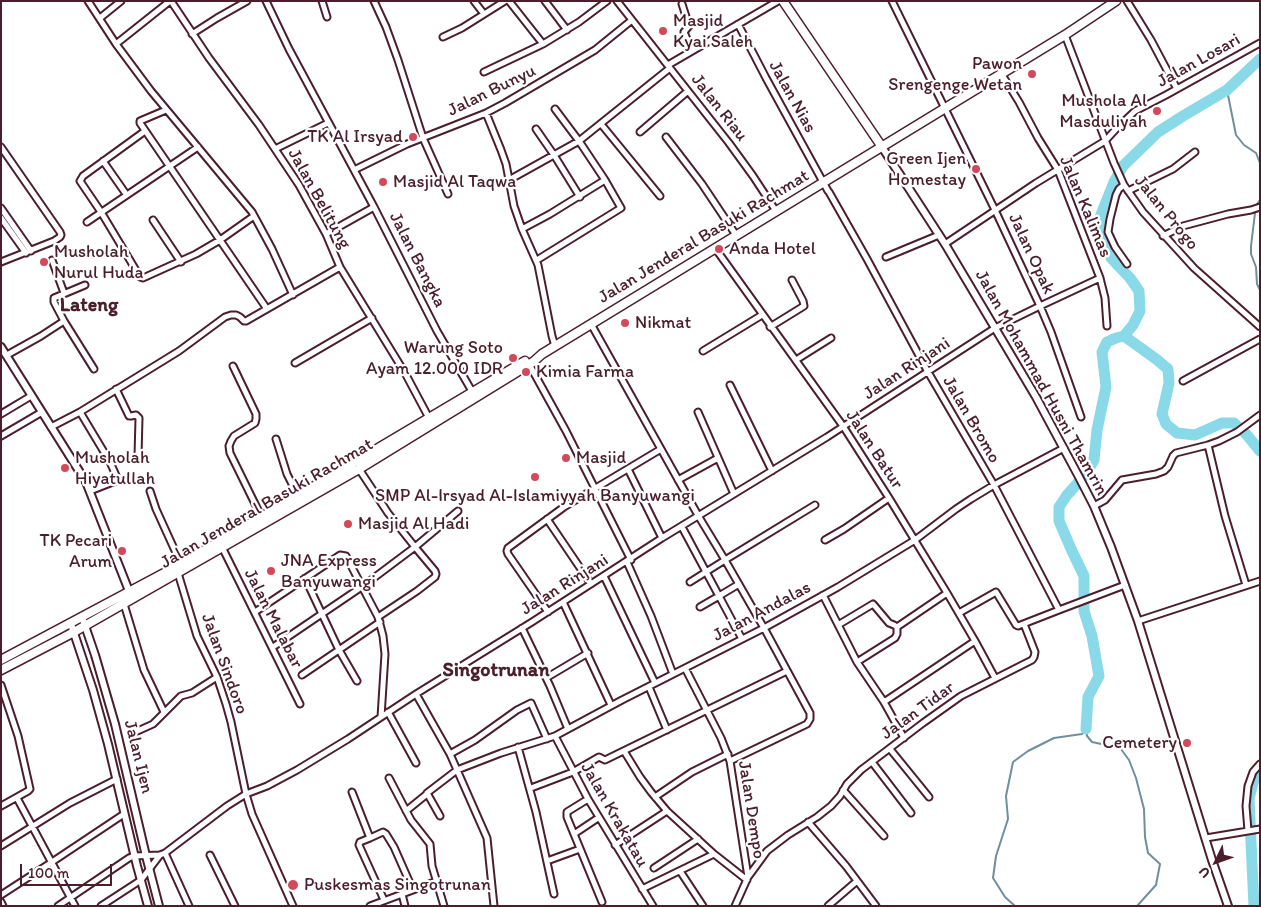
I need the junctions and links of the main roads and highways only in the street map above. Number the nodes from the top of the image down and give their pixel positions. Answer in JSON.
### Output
{"nodes":[{"id":1,"x":783,"y":1,"type":"edge"},
{"id":2,"x":1116,"y":1,"type":"edge"},
{"id":3,"x":882,"y":147,"type":"junction"},
{"id":4,"x":542,"y":354,"type":"junction"},
{"id":5,"x":474,"y":395,"type":"junction"},
{"id":6,"x":289,"y":504,"type":"junction"},
{"id":7,"x":1,"y":660,"type":"edge"},
{"id":8,"x":1,"y":670,"type":"edge"}],
"edges":[{"from":1,"to":3,"type":"main road"},
{"from":2,"to":3,"type":"main road","name":"Jalan Jenderal Basuki Rachmat"},
{"from":3,"to":4,"type":"main road","name":"Jalan Jenderal Basuki Rachmat"},
{"from":4,"to":5,"type":"main road","name":"Jalan Jenderal Basuki Rachmat"},
{"from":4,"to":5,"type":"main road","name":"Jalan Jenderal Basuki Rachmat"},
{"from":5,"to":6,"type":"main road","name":"Jalan Jenderal Basuki Rachmat"},
{"from":5,"to":6,"type":"main road","name":"Jalan Jenderal Basuki Rachmat"},
{"from":6,"to":7,"type":"main road","name":"Jalan Jenderal Basuki Rachmat"},
{"from":6,"to":8,"type":"main road","name":"Jalan Jenderal Basuki Rachmat"}]}
